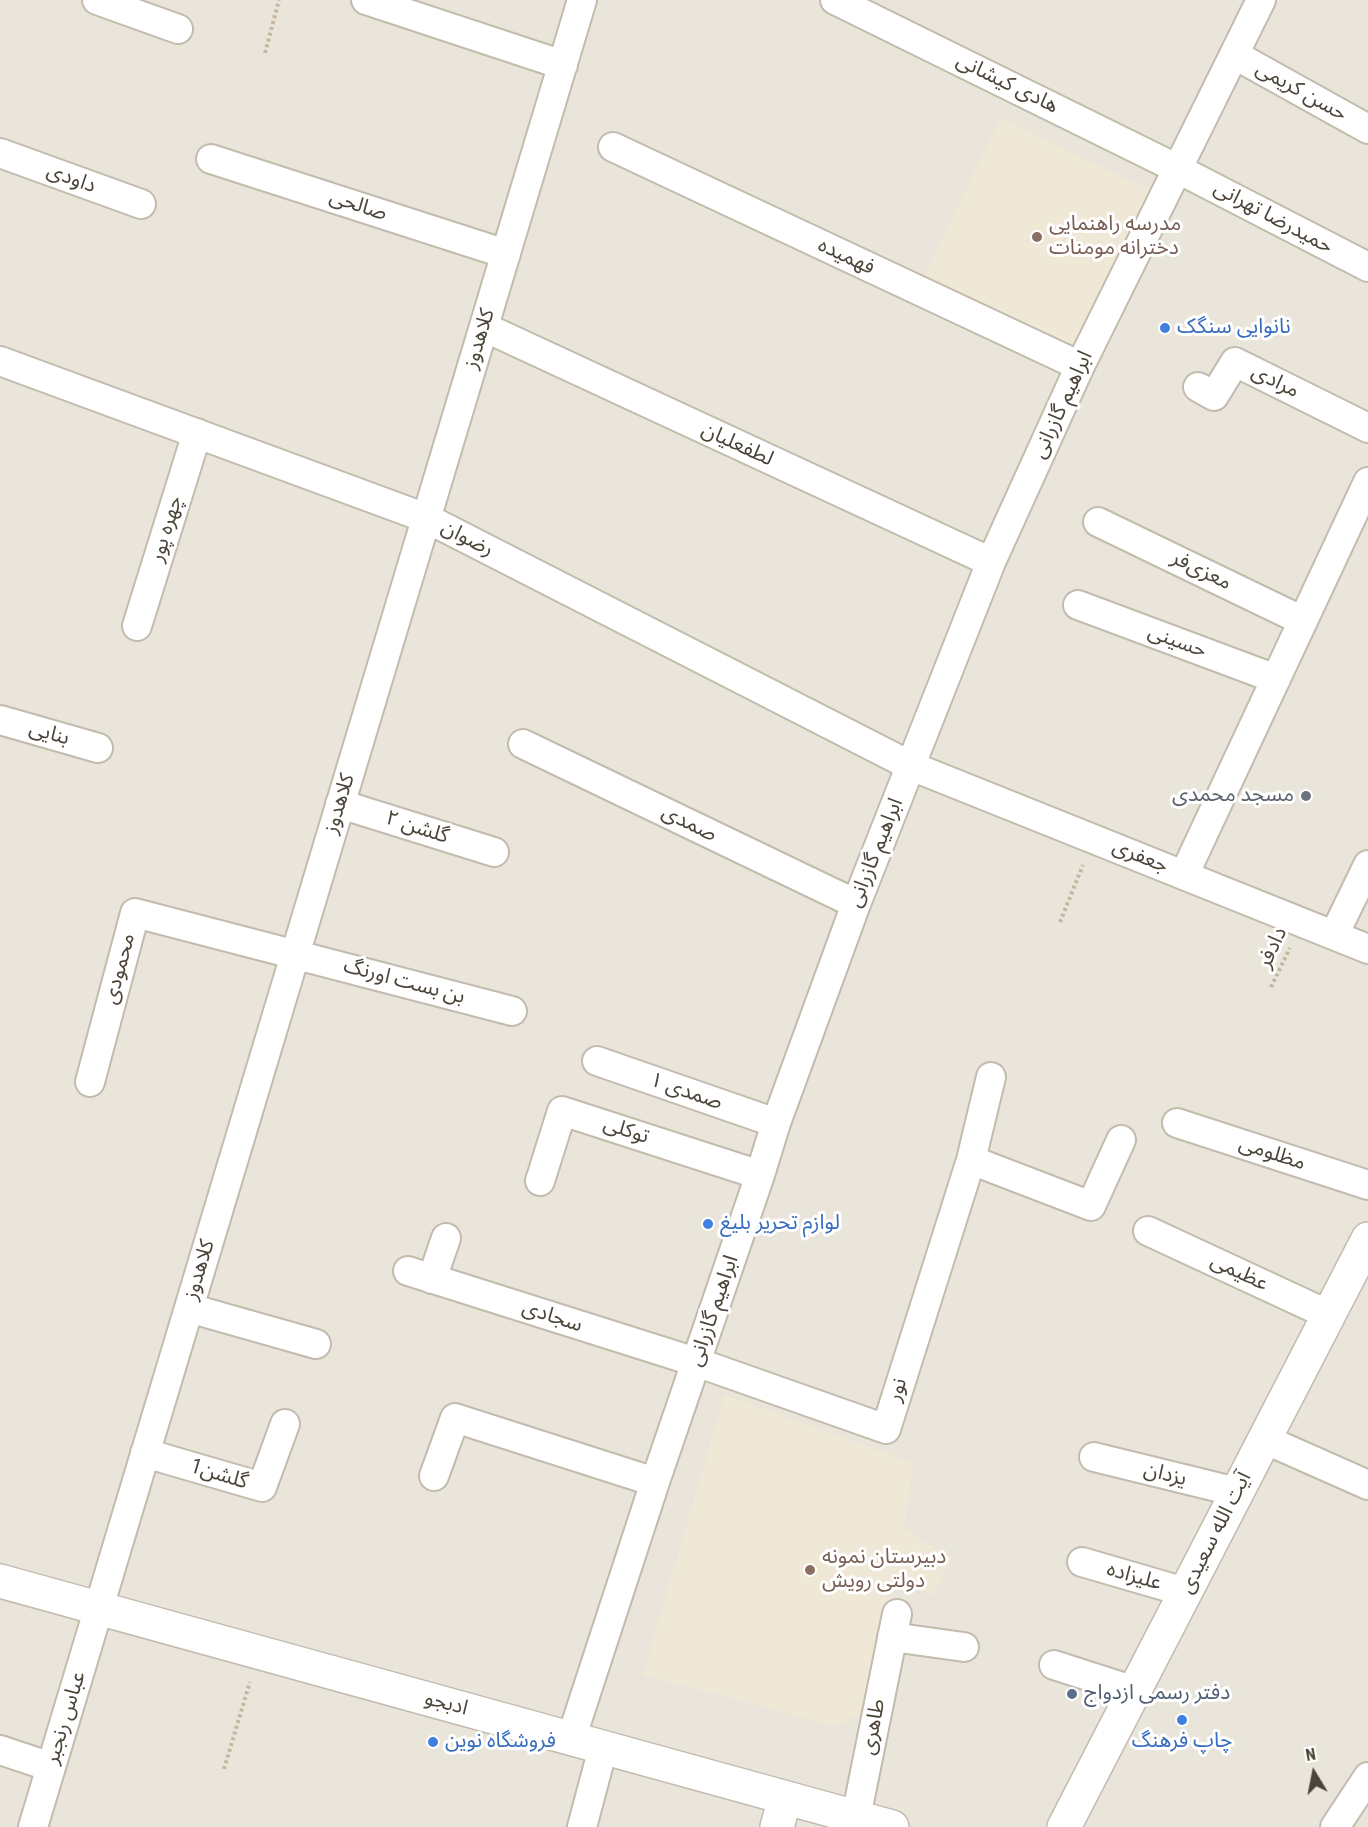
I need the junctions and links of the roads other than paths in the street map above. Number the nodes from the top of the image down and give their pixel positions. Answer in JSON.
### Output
{"nodes":[{"id":1,"x":97,"y":0,"type":"edge"},
{"id":2,"x":366,"y":0,"type":"edge"},
{"id":3,"x":582,"y":0,"type":"edge"},
{"id":4,"x":835,"y":0,"type":"edge"},
{"id":5,"x":1261,"y":0,"type":"edge"},
{"id":6,"x":178,"y":29,"type":"dead end"},
{"id":7,"x":1235,"y":55,"type":"junction"},
{"id":8,"x":563,"y":65,"type":"junction"},
{"id":9,"x":1368,"y":129,"type":"edge"},
{"id":10,"x":613,"y":147,"type":"dead end"},
{"id":11,"x":0,"y":153,"type":"edge"},
{"id":12,"x":211,"y":159,"type":"dead end"},
{"id":13,"x":1179,"y":169,"type":"junction"},
{"id":14,"x":141,"y":204,"type":"dead end"},
{"id":15,"x":506,"y":254,"type":"junction"},
{"id":16,"x":1368,"y":267,"type":"edge"},
{"id":17,"x":484,"y":327,"type":"junction"},
{"id":18,"x":0,"y":361,"type":"edge"},
{"id":19,"x":1080,"y":366,"type":"junction"},
{"id":20,"x":1198,"y":387,"type":"dead end"},
{"id":21,"x":1368,"y":428,"type":"edge"},
{"id":22,"x":197,"y":433,"type":"junction"},
{"id":23,"x":1368,"y":482,"type":"edge"},
{"id":24,"x":426,"y":518,"type":"junction"},
{"id":25,"x":1098,"y":522,"type":"dead end"},
{"id":26,"x":991,"y":562,"type":"junction"},
{"id":27,"x":1078,"y":605,"type":"dead end"},
{"id":28,"x":1303,"y":621,"type":"junction"},
{"id":29,"x":137,"y":626,"type":"dead end"},
{"id":30,"x":1276,"y":679,"type":"junction"},
{"id":31,"x":0,"y":720,"type":"edge"},
{"id":32,"x":523,"y":744,"type":"dead end"},
{"id":33,"x":98,"y":748,"type":"dead end"},
{"id":34,"x":911,"y":766,"type":"junction"},
{"id":35,"x":340,"y":804,"type":"junction"},
{"id":36,"x":494,"y":852,"type":"dead end"},
{"id":37,"x":1368,"y":865,"type":"edge"},
{"id":38,"x":1184,"y":875,"type":"junction"},
{"id":39,"x":856,"y":904,"type":"junction"},
{"id":40,"x":1334,"y":935,"type":"junction"},
{"id":41,"x":1368,"y":949,"type":"edge"},
{"id":42,"x":295,"y":954,"type":"junction"},
{"id":43,"x":512,"y":1011,"type":"dead end"},
{"id":44,"x":597,"y":1061,"type":"dead end"},
{"id":45,"x":991,"y":1077,"type":"dead end"},
{"id":46,"x":90,"y":1082,"type":"dead end"},
{"id":47,"x":1177,"y":1123,"type":"dead end"},
{"id":48,"x":776,"y":1124,"type":"junction"},
{"id":49,"x":1121,"y":1140,"type":"dead end"},
{"id":50,"x":971,"y":1160,"type":"junction"},
{"id":51,"x":760,"y":1175,"type":"junction"},
{"id":52,"x":540,"y":1181,"type":"dead end"},
{"id":53,"x":1368,"y":1185,"type":"edge"},
{"id":54,"x":1149,"y":1231,"type":"dead end"},
{"id":55,"x":446,"y":1238,"type":"dead end"},
{"id":56,"x":1368,"y":1239,"type":"edge"},
{"id":57,"x":189,"y":1308,"type":"junction"},
{"id":58,"x":1329,"y":1315,"type":"junction"},
{"id":59,"x":316,"y":1344,"type":"dead end"},
{"id":60,"x":696,"y":1362,"type":"junction"},
{"id":61,"x":285,"y":1424,"type":"dead end"},
{"id":62,"x":1264,"y":1439,"type":"junction"},
{"id":63,"x":145,"y":1453,"type":"junction"},
{"id":64,"x":1094,"y":1457,"type":"dead end"},
{"id":65,"x":434,"y":1476,"type":"dead end"},
{"id":66,"x":655,"y":1482,"type":"junction"},
{"id":67,"x":1368,"y":1485,"type":"edge"},
{"id":68,"x":1237,"y":1492,"type":"junction"},
{"id":69,"x":1082,"y":1562,"type":"dead end"},
{"id":70,"x":0,"y":1581,"type":"edge"},
{"id":71,"x":1185,"y":1592,"type":"junction"},
{"id":72,"x":98,"y":1608,"type":"junction"},
{"id":73,"x":964,"y":1647,"type":"dead end"},
{"id":74,"x":1054,"y":1665,"type":"dead end"},
{"id":75,"x":1135,"y":1691,"type":"junction"},
{"id":76,"x":571,"y":1739,"type":"junction"},
{"id":77,"x":603,"y":1748,"type":"junction"},
{"id":78,"x":0,"y":1750,"type":"edge"},
{"id":79,"x":51,"y":1767,"type":"junction"},
{"id":80,"x":1368,"y":1777,"type":"edge"},
{"id":81,"x":781,"y":1812,"type":"edge"},
{"id":82,"x":856,"y":1817,"type":"junction"},
{"id":83,"x":33,"y":1827,"type":"edge"},
{"id":84,"x":582,"y":1827,"type":"edge"},
{"id":85,"x":892,"y":1827,"type":"edge"},
{"id":86,"x":1064,"y":1827,"type":"edge"},
{"id":87,"x":1335,"y":1827,"type":"edge"}],
"edges":[{"from":1,"to":6,"type":"street"},
{"from":2,"to":8,"type":"street"},
{"from":3,"to":8,"type":"street","name":"کلاهدوز"},
{"from":4,"to":13,"type":"street","name":"هادی کیشانی"},
{"from":5,"to":7,"type":"street","name":"ابراهیم گازرانی"},
{"from":7,"to":9,"type":"street","name":"حسن کریمی"},
{"from":7,"to":13,"type":"street","name":"ابراهیم گازرانی"},
{"from":8,"to":15,"type":"street","name":"کلاهدوز"},
{"from":10,"to":19,"type":"street","name":"فهمیده"},
{"from":11,"to":14,"type":"street","name":"داودی"},
{"from":12,"to":15,"type":"street","name":"صالحی"},
{"from":13,"to":16,"type":"street","name":"حمیدرضا تهرانی"},
{"from":13,"to":19,"type":"street","name":"ابراهیم گازرانی"},
{"from":15,"to":17,"type":"street","name":"کلاهدوز"},
{"from":17,"to":24,"type":"street","name":"کلاهدوز"},
{"from":17,"to":26,"type":"street","name":"لطفعلیان"},
{"from":18,"to":22,"type":"street","name":"رضوان"},
{"from":19,"to":26,"type":"street","name":"ابراهیم گازرانی"},
{"from":20,"to":21,"type":"street","name":"مرادی"},
{"from":22,"to":24,"type":"street","name":"رضوان"},
{"from":22,"to":29,"type":"street","name":"چهره پور"},
{"from":23,"to":28,"type":"street"},
{"from":24,"to":34,"type":"street","name":"رضوان"},
{"from":24,"to":35,"type":"street","name":"کلاهدوز"},
{"from":25,"to":28,"type":"street","name":"معزی‌فر"},
{"from":26,"to":34,"type":"street","name":"ابراهیم گازرانی"},
{"from":27,"to":30,"type":"street","name":"حسینی"},
{"from":28,"to":30,"type":"street"},
{"from":30,"to":38,"type":"street"},
{"from":31,"to":33,"type":"street","name":"بنایی"},
{"from":32,"to":39,"type":"street","name":"صمدی"},
{"from":34,"to":38,"type":"street","name":"جعفری"},
{"from":34,"to":39,"type":"street","name":"ابراهیم گازرانی"},
{"from":35,"to":36,"type":"street","name":"گلشن ۲"},
{"from":35,"to":42,"type":"street","name":"کلاهدوز"},
{"from":37,"to":40,"type":"street"},
{"from":38,"to":40,"type":"street","name":"جعفری"},
{"from":39,"to":48,"type":"street","name":"ابراهیم گازرانی"},
{"from":40,"to":41,"type":"street","name":"جعفری"},
{"from":42,"to":43,"type":"street","name":"بن بست اورنگ"},
{"from":42,"to":46,"type":"street","name":"محمودی"},
{"from":42,"to":57,"type":"street","name":"کلاهدوز"},
{"from":44,"to":48,"type":"street","name":"صمدی ۱"},
{"from":45,"to":50,"type":"street","name":"نور"},
{"from":47,"to":53,"type":"street","name":"مظلومی"},
{"from":48,"to":51,"type":"street","name":"ابراهیم گازرانی"},
{"from":49,"to":50,"type":"street"},
{"from":50,"to":60,"type":"street","name":"نور"},
{"from":51,"to":52,"type":"street","name":"توکلی"},
{"from":51,"to":60,"type":"street","name":"ابراهیم گازرانی"},
{"from":54,"to":58,"type":"street","name":"عظیمی"},
{"from":55,"to":60,"type":"street","name":"سجادی"},
{"from":56,"to":58,"type":"street","name":"آیت الله سعیدی"},
{"from":57,"to":59,"type":"street"},
{"from":57,"to":63,"type":"street","name":"کلاهدوز"},
{"from":58,"to":62,"type":"street","name":"آیت الله سعیدی"},
{"from":60,"to":66,"type":"street","name":"ابراهیم گازرانی"},
{"from":61,"to":63,"type":"street","name":"گلشن1"},
{"from":62,"to":67,"type":"street"},
{"from":62,"to":68,"type":"street","name":"آیت الله سعیدی"},
{"from":63,"to":72,"type":"street","name":"کلاهدوز"},
{"from":64,"to":68,"type":"street","name":"یزدان"},
{"from":65,"to":66,"type":"street"},
{"from":66,"to":76,"type":"street","name":"ابراهیم گازرانی"},
{"from":68,"to":71,"type":"street","name":"آیت الله سعیدی"},
{"from":69,"to":71,"type":"street","name":"علیزاده"},
{"from":70,"to":72,"type":"street","name":"ادبجو"},
{"from":71,"to":75,"type":"street","name":"آیت الله سعیدی"},
{"from":72,"to":76,"type":"street","name":"ادبجو"},
{"from":72,"to":79,"type":"street","name":"عباس رنجبر"},
{"from":73,"to":82,"type":"street","name":"طاهری"},
{"from":74,"to":75,"type":"street"},
{"from":75,"to":86,"type":"street","name":"آیت الله سعیدی"},
{"from":76,"to":77,"type":"street","name":"ادبجو"},
{"from":77,"to":81,"type":"street","name":"ادبجو"},
{"from":77,"to":84,"type":"street"},
{"from":78,"to":79,"type":"street"},
{"from":79,"to":83,"type":"street","name":"عباس رنجبر"},
{"from":80,"to":87,"type":"street"},
{"from":81,"to":82,"type":"street","name":"ادبجو"},
{"from":82,"to":85,"type":"street","name":"ادبجو"}]}
